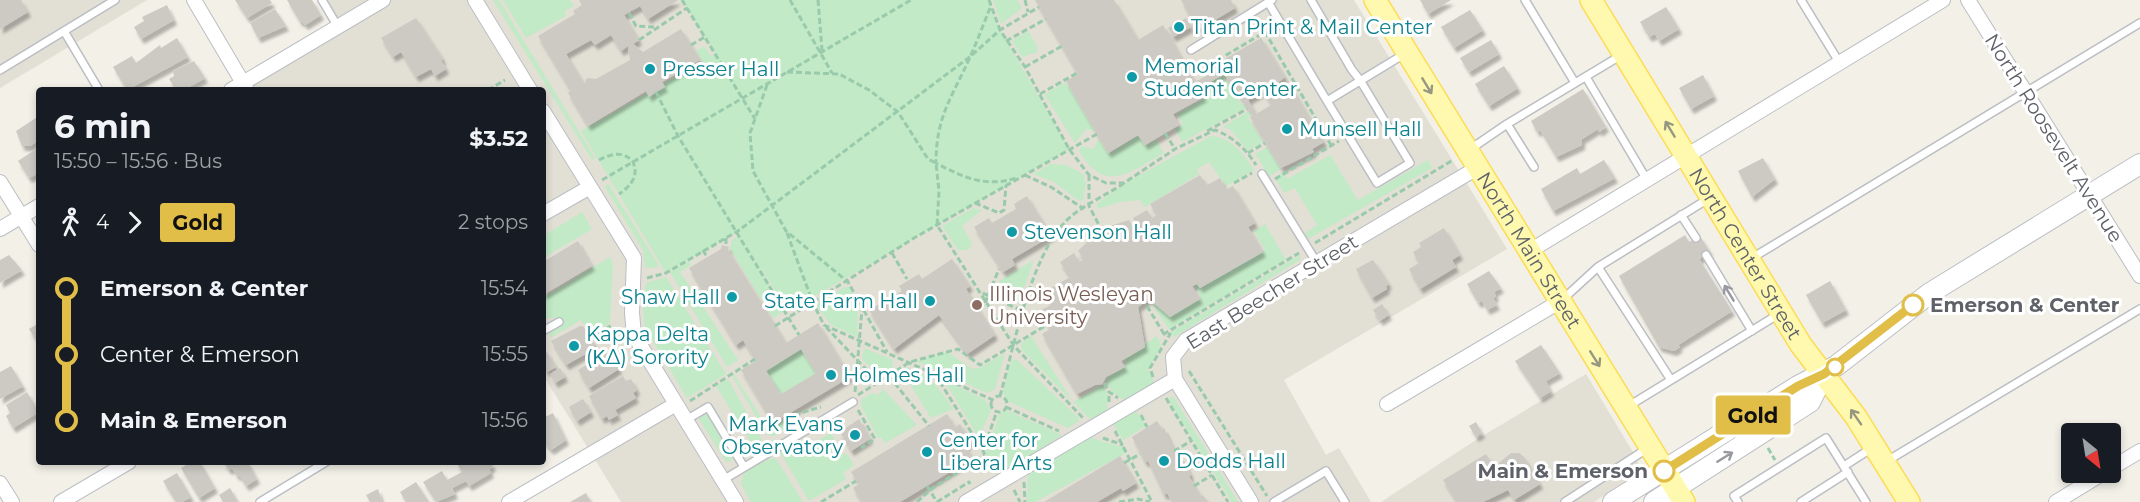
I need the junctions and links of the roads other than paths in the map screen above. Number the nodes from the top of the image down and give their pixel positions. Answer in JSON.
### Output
{"nodes":[{"id":1,"x":115,"y":0,"type":"edge"},
{"id":2,"x":194,"y":0,"type":"edge"},
{"id":3,"x":322,"y":0,"type":"edge"},
{"id":4,"x":383,"y":0,"type":"edge"},
{"id":5,"x":475,"y":0,"type":"edge"},
{"id":6,"x":1311,"y":0,"type":"edge"},
{"id":7,"x":1525,"y":0,"type":"edge"},
{"id":8,"x":1591,"y":0,"type":"edge"},
{"id":9,"x":1801,"y":0,"type":"edge"},
{"id":10,"x":1943,"y":0,"type":"edge"},
{"id":11,"x":1968,"y":0,"type":"edge"},
{"id":12,"x":1270,"y":1,"type":"edge"},
{"id":13,"x":1378,"y":1,"type":"edge"},
{"id":14,"x":2140,"y":23,"type":"edge"},
{"id":15,"x":338,"y":27,"type":"junction"},
{"id":16,"x":63,"y":31,"type":"junction"},
{"id":17,"x":1191,"y":50,"type":"dead end"},
{"id":18,"x":1407,"y":53,"type":"junction"},
{"id":19,"x":1624,"y":54,"type":"junction"},
{"id":20,"x":1839,"y":62,"type":"junction"},
{"id":21,"x":0,"y":70,"type":"edge"},
{"id":22,"x":1586,"y":77,"type":"junction"},
{"id":23,"x":1360,"y":80,"type":"junction"},
{"id":24,"x":1575,"y":83,"type":"junction"},
{"id":25,"x":97,"y":87,"type":"edge"},
{"id":26,"x":239,"y":87,"type":"edge"},
{"id":27,"x":242,"y":87,"type":"edge"},
{"id":28,"x":528,"y":87,"type":"edge"},
{"id":29,"x":2026,"y":93,"type":"junction"},
{"id":30,"x":1327,"y":101,"type":"junction"},
{"id":31,"x":546,"y":116,"type":"edge"},
{"id":32,"x":1507,"y":124,"type":"junction"},
{"id":33,"x":1686,"y":156,"type":"junction"},
{"id":34,"x":1472,"y":160,"type":"junction"},
{"id":35,"x":2140,"y":164,"type":"edge"},
{"id":36,"x":1534,"y":167,"type":"dead end"},
{"id":37,"x":1262,"y":174,"type":"dead end"},
{"id":38,"x":1647,"y":180,"type":"junction"},
{"id":39,"x":0,"y":182,"type":"edge"},
{"id":40,"x":590,"y":187,"type":"junction"},
{"id":41,"x":2089,"y":195,"type":"junction"},
{"id":42,"x":1711,"y":198,"type":"junction"},
{"id":43,"x":36,"y":208,"type":"edge"},
{"id":44,"x":546,"y":212,"type":"edge"},
{"id":45,"x":1681,"y":215,"type":"junction"},
{"id":46,"x":21,"y":217,"type":"junction"},
{"id":47,"x":0,"y":229,"type":"edge"},
{"id":48,"x":1696,"y":238,"type":"dead end"},
{"id":49,"x":36,"y":240,"type":"edge"},
{"id":50,"x":1528,"y":252,"type":"junction"},
{"id":51,"x":1706,"y":255,"type":"dead end"},
{"id":52,"x":1749,"y":260,"type":"junction"},
{"id":53,"x":1317,"y":263,"type":"junction"},
{"id":54,"x":1598,"y":267,"type":"junction"},
{"id":55,"x":2140,"y":276,"type":"edge"},
{"id":56,"x":1559,"y":302,"type":"junction"},
{"id":57,"x":2140,"y":309,"type":"edge"},
{"id":58,"x":1781,"y":313,"type":"junction"},
{"id":59,"x":559,"y":322,"type":"dead end"},
{"id":60,"x":546,"y":329,"type":"edge"},
{"id":61,"x":1752,"y":331,"type":"junction"},
{"id":62,"x":1824,"y":374,"type":"junction"},
{"id":63,"x":1175,"y":379,"type":"junction"},
{"id":64,"x":1671,"y":380,"type":"junction"},
{"id":65,"x":854,"y":399,"type":"road end"},
{"id":66,"x":1387,"y":404,"type":"dead end"},
{"id":67,"x":1625,"y":408,"type":"junction"},
{"id":68,"x":680,"y":411,"type":"junction"},
{"id":69,"x":1649,"y":447,"type":"junction"},
{"id":70,"x":2140,"y":451,"type":"edge"},
{"id":71,"x":1880,"y":454,"type":"junction"},
{"id":72,"x":2121,"y":462,"type":"edge"},
{"id":73,"x":124,"y":465,"type":"edge"},
{"id":74,"x":321,"y":465,"type":"edge"},
{"id":75,"x":744,"y":467,"type":"junction"},
{"id":76,"x":1846,"y":469,"type":"junction"},
{"id":77,"x":723,"y":480,"type":"junction"},
{"id":78,"x":0,"y":483,"type":"edge"},
{"id":79,"x":2087,"y":483,"type":"edge"},
{"id":80,"x":1674,"y":487,"type":"edge"},
{"id":81,"x":524,"y":498,"type":"edge"},
{"id":82,"x":12,"y":502,"type":"edge"},
{"id":83,"x":61,"y":502,"type":"edge"},
{"id":84,"x":260,"y":502,"type":"edge"},
{"id":85,"x":509,"y":502,"type":"edge"},
{"id":86,"x":736,"y":502,"type":"edge"},
{"id":87,"x":966,"y":502,"type":"edge"},
{"id":88,"x":1251,"y":502,"type":"edge"},
{"id":89,"x":1272,"y":502,"type":"edge"},
{"id":90,"x":1345,"y":502,"type":"edge"},
{"id":91,"x":1564,"y":502,"type":"edge"},
{"id":92,"x":1613,"y":502,"type":"edge"},
{"id":93,"x":1654,"y":502,"type":"edge"},
{"id":94,"x":1738,"y":502,"type":"edge"},
{"id":95,"x":1801,"y":502,"type":"edge"},
{"id":96,"x":1866,"y":502,"type":"edge"},
{"id":97,"x":1910,"y":502,"type":"edge"},
{"id":98,"x":2056,"y":502,"type":"edge"}],
"edges":[{"from":1,"to":16,"type":"lane"},
{"from":2,"to":26,"type":"street"},
{"from":3,"to":15,"type":"lane"},
{"from":4,"to":15,"type":"street"},
{"from":5,"to":28,"type":"street"},
{"from":6,"to":23,"type":"lane"},
{"from":7,"to":24,"type":"lane"},
{"from":8,"to":19,"type":"main road","name":"North Center Street"},
{"from":9,"to":20,"type":"lane"},
{"from":10,"to":20,"type":"street"},
{"from":11,"to":29,"type":"street","name":"North Roosevelt Avenue"},
{"from":12,"to":17,"type":"lane"},
{"from":12,"to":30,"type":"lane"},
{"from":13,"to":18,"type":"main road","name":"North Main Street"},
{"from":14,"to":29,"type":"lane"},
{"from":15,"to":27,"type":"street"},
{"from":16,"to":21,"type":"lane"},
{"from":16,"to":25,"type":"lane"},
{"from":18,"to":23,"type":"lane"},
{"from":18,"to":34,"type":"main road","name":"North Main Street","one_way":true},
{"from":19,"to":22,"type":"lane"},
{"from":33,"to":19,"type":"main road","name":"North Center Street","one_way":true},
{"from":20,"to":33,"type":"street"},
{"from":22,"to":24,"type":"lane"},
{"from":22,"to":38,"type":"lane"},
{"from":23,"to":30,"type":"lane"},
{"from":23,"to":30,"type":"lane"},
{"from":24,"to":32,"type":"lane"},
{"from":29,"to":41,"type":"street","name":"North Roosevelt Avenue"},
{"from":29,"to":52,"type":"lane"},
{"from":31,"to":40,"type":"street"},
{"from":32,"to":34,"type":"lane"},
{"from":32,"to":36,"type":"lane"},
{"from":33,"to":38,"type":"street"},
{"from":33,"to":42,"type":"main road","name":"North Center Street"},
{"from":34,"to":50,"type":"main road","name":"North Main Street"},
{"from":34,"to":53,"type":"street","name":"East Beecher Street"},
{"from":35,"to":41,"type":"street"},
{"from":37,"to":53,"type":"lane"},
{"from":38,"to":50,"type":"street"},
{"from":39,"to":46,"type":"street"},
{"from":40,"to":44,"type":"street"},
{"from":40,"to":68,"type":"street"},
{"from":41,"to":55,"type":"street","name":"North Roosevelt Avenue"},
{"from":41,"to":62,"type":"street"},
{"from":42,"to":45,"type":"lane"},
{"from":42,"to":52,"type":"main road","name":"North Center Street"},
{"from":43,"to":46,"type":"street"},
{"from":45,"to":48,"type":"lane"},
{"from":45,"to":54,"type":"lane"},
{"from":46,"to":47,"type":"street"},
{"from":46,"to":49,"type":"street"},
{"from":50,"to":56,"type":"main road","name":"North Main Street"},
{"from":61,"to":51,"type":"lane","one_way":true},
{"from":52,"to":58,"type":"main road","name":"North Center Street"},
{"from":53,"to":63,"type":"street","name":"East Beecher Street"},
{"from":54,"to":56,"type":"lane"},
{"from":54,"to":64,"type":"lane"},
{"from":56,"to":66,"type":"street"},
{"from":56,"to":67,"type":"main road","name":"North Main Street","one_way":true},
{"from":57,"to":71,"type":"lane"},
{"from":58,"to":61,"type":"lane"},
{"from":58,"to":62,"type":"main road","name":"North Center Street"},
{"from":59,"to":60,"type":"lane"},
{"from":61,"to":64,"type":"lane"},
{"from":71,"to":62,"type":"main road","name":"North Center Street","one_way":true},
{"from":62,"to":80,"type":"street"},
{"from":63,"to":87,"type":"street"},
{"from":63,"to":88,"type":"street"},
{"from":64,"to":67,"type":"lane"},
{"from":65,"to":75,"type":"lane"},
{"from":67,"to":69,"type":"main road","name":"North Main Street"},
{"from":68,"to":75,"type":"lane"},
{"from":68,"to":77,"type":"street"},
{"from":68,"to":81,"type":"street"},
{"from":69,"to":80,"type":"main road","name":"North Main Street"},
{"from":69,"to":91,"type":"lane"},
{"from":70,"to":72,"type":"street"},
{"from":71,"to":76,"type":"lane"},
{"from":71,"to":97,"type":"main road","name":"North Center Street"},
{"from":73,"to":83,"type":"street"},
{"from":74,"to":84,"type":"lane"},
{"from":75,"to":77,"type":"lane"},
{"from":76,"to":94,"type":"lane"},
{"from":76,"to":95,"type":"lane"},
{"from":76,"to":96,"type":"lane"},
{"from":77,"to":86,"type":"street"},
{"from":78,"to":82,"type":"street"},
{"from":79,"to":98,"type":"street"},
{"from":80,"to":92,"type":"street"},
{"from":80,"to":93,"type":"street"},
{"from":81,"to":85,"type":"street"},
{"from":89,"to":90,"type":"lane"}]}
